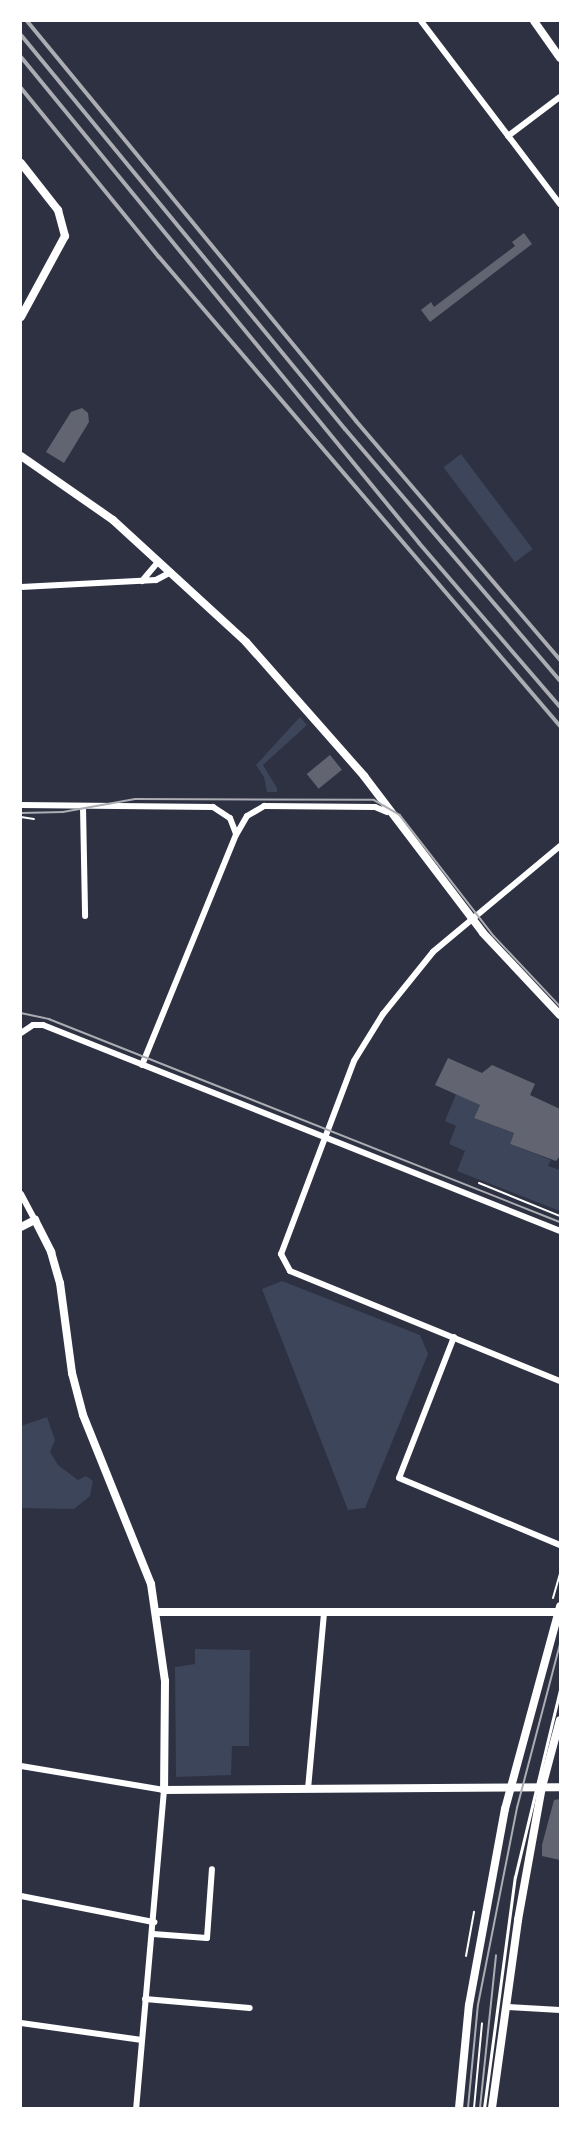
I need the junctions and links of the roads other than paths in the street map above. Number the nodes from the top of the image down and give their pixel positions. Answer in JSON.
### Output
{"nodes":[{"id":1,"x":421,"y":21,"type":"edge"},
{"id":2,"x":534,"y":21,"type":"edge"},
{"id":3,"x":560,"y":58,"type":"edge"},
{"id":4,"x":560,"y":97,"type":"edge"},
{"id":5,"x":508,"y":136,"type":"junction"},
{"id":6,"x":21,"y":163,"type":"edge"},
{"id":7,"x":560,"y":204,"type":"edge"},
{"id":8,"x":21,"y":317,"type":"edge"},
{"id":9,"x":21,"y":456,"type":"edge"},
{"id":10,"x":159,"y":561,"type":"junction"},
{"id":11,"x":171,"y":572,"type":"junction"},
{"id":12,"x":142,"y":581,"type":"junction"},
{"id":13,"x":21,"y":587,"type":"edge"},
{"id":14,"x":21,"y":805,"type":"edge"},
{"id":15,"x":83,"y":807,"type":"junction"},
{"id":16,"x":387,"y":812,"type":"junction"},
{"id":17,"x":236,"y":835,"type":"junction"},
{"id":18,"x":560,"y":846,"type":"edge"},
{"id":19,"x":86,"y":916,"type":"dead end"},
{"id":20,"x":470,"y":918,"type":"junction"},
{"id":21,"x":560,"y":1015,"type":"edge"},
{"id":22,"x":21,"y":1033,"type":"edge"},
{"id":23,"x":142,"y":1065,"type":"junction"},
{"id":24,"x":325,"y":1137,"type":"junction"},
{"id":25,"x":21,"y":1194,"type":"edge"},
{"id":26,"x":35,"y":1220,"type":"junction"},
{"id":27,"x":21,"y":1227,"type":"edge"},
{"id":28,"x":560,"y":1231,"type":"edge"},
{"id":29,"x":454,"y":1337,"type":"junction"},
{"id":30,"x":560,"y":1381,"type":"edge"},
{"id":31,"x":560,"y":1545,"type":"edge"},
{"id":32,"x":559,"y":1610,"type":"edge"},
{"id":33,"x":156,"y":1612,"type":"junction"},
{"id":34,"x":324,"y":1613,"type":"junction"},
{"id":35,"x":560,"y":1690,"type":"edge"},
{"id":36,"x":560,"y":1719,"type":"edge"},
{"id":37,"x":21,"y":1766,"type":"edge"},
{"id":38,"x":510,"y":1787,"type":"junction"},
{"id":39,"x":538,"y":1787,"type":"junction"},
{"id":40,"x":560,"y":1787,"type":"edge"},
{"id":41,"x":308,"y":1789,"type":"junction"},
{"id":42,"x":164,"y":1790,"type":"junction"},
{"id":43,"x":212,"y":1869,"type":"dead end"},
{"id":44,"x":21,"y":1896,"type":"edge"},
{"id":45,"x":154,"y":1922,"type":"junction"},
{"id":46,"x":153,"y":1934,"type":"junction"},
{"id":47,"x":145,"y":1999,"type":"junction"},
{"id":48,"x":506,"y":2007,"type":"junction"},
{"id":49,"x":250,"y":2008,"type":"dead end"},
{"id":50,"x":560,"y":2010,"type":"edge"},
{"id":51,"x":21,"y":2023,"type":"edge"},
{"id":52,"x":142,"y":2040,"type":"junction"},
{"id":53,"x":136,"y":2108,"type":"edge"},
{"id":54,"x":459,"y":2108,"type":"edge"},
{"id":55,"x":484,"y":2108,"type":"edge"},
{"id":56,"x":492,"y":2108,"type":"edge"}],
"edges":[{"from":1,"to":5,"type":"street"},
{"from":2,"to":3,"type":"main road"},
{"from":4,"to":5,"type":"street"},
{"from":5,"to":7,"type":"street"},
{"from":6,"to":8,"type":"street"},
{"from":9,"to":10,"type":"street"},
{"from":10,"to":11,"type":"street"},
{"from":10,"to":12,"type":"street"},
{"from":11,"to":12,"type":"street"},
{"from":11,"to":16,"type":"street"},
{"from":12,"to":13,"type":"street"},
{"from":14,"to":15,"type":"street"},
{"from":15,"to":17,"type":"street"},
{"from":15,"to":19,"type":"street"},
{"from":16,"to":17,"type":"street"},
{"from":16,"to":20,"type":"street"},
{"from":17,"to":23,"type":"street"},
{"from":18,"to":20,"type":"street"},
{"from":20,"to":21,"type":"street"},
{"from":20,"to":24,"type":"street"},
{"from":22,"to":23,"type":"street"},
{"from":23,"to":24,"type":"street"},
{"from":24,"to":28,"type":"street"},
{"from":24,"to":29,"type":"street"},
{"from":25,"to":26,"type":"street"},
{"from":26,"to":27,"type":"street"},
{"from":26,"to":33,"type":"street"},
{"from":29,"to":30,"type":"street"},
{"from":29,"to":31,"type":"street"},
{"from":32,"to":34,"type":"street"},
{"from":32,"to":38,"type":"main road"},
{"from":33,"to":34,"type":"street"},
{"from":33,"to":42,"type":"street"},
{"from":34,"to":41,"type":"street"},
{"from":35,"to":39,"type":"lane"},
{"from":36,"to":39,"type":"main road"},
{"from":37,"to":42,"type":"street"},
{"from":38,"to":39,"type":"street"},
{"from":38,"to":41,"type":"street"},
{"from":38,"to":54,"type":"main road"},
{"from":39,"to":40,"type":"street"},
{"from":39,"to":48,"type":"main road"},
{"from":39,"to":55,"type":"lane"},
{"from":41,"to":42,"type":"street"},
{"from":42,"to":45,"type":"street"},
{"from":43,"to":46,"type":"street"},
{"from":44,"to":45,"type":"street"},
{"from":45,"to":46,"type":"street"},
{"from":46,"to":47,"type":"street"},
{"from":47,"to":49,"type":"street"},
{"from":47,"to":52,"type":"street"},
{"from":48,"to":50,"type":"street"},
{"from":48,"to":56,"type":"main road"},
{"from":51,"to":52,"type":"street"},
{"from":52,"to":53,"type":"street"}]}
